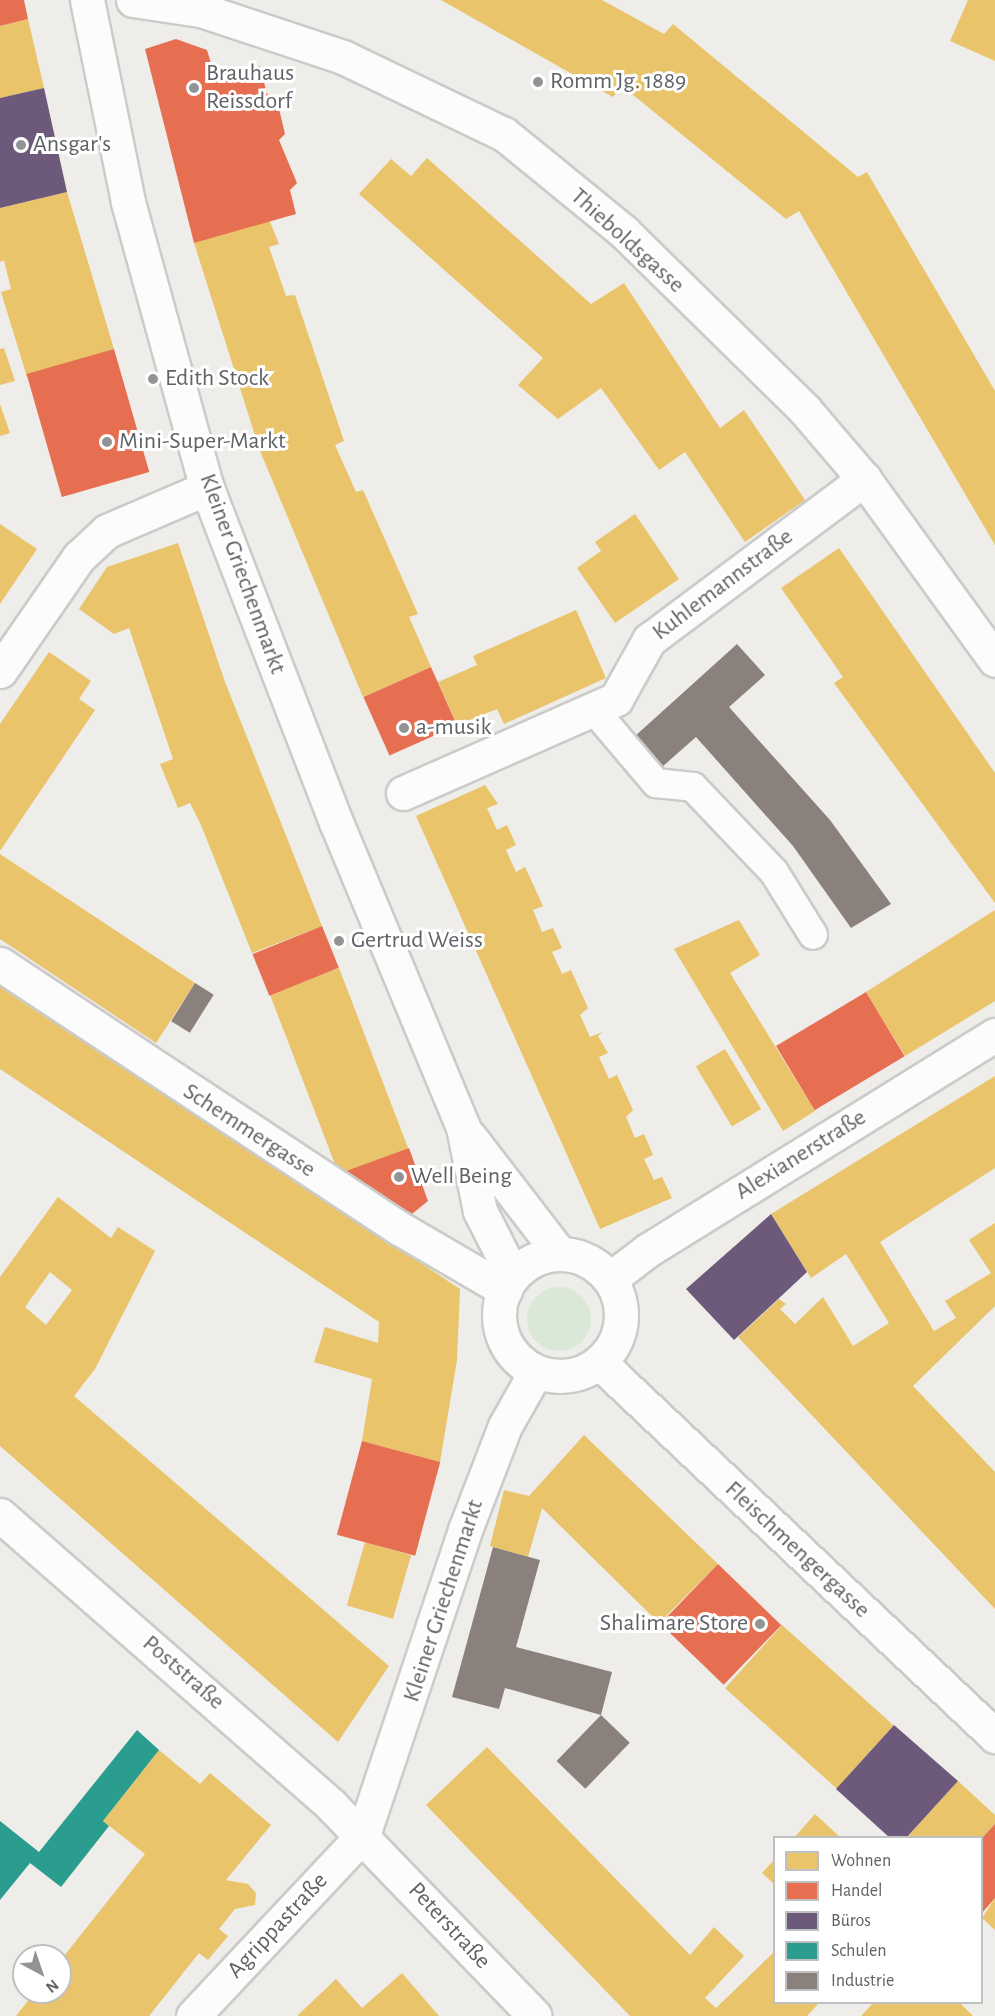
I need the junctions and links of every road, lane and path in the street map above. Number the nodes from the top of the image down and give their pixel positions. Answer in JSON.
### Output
{"nodes":[{"id":1,"x":87,"y":0,"type":"edge"},
{"id":2,"x":133,"y":0,"type":"edge"},
{"id":3,"x":864,"y":479,"type":"junction"},
{"id":4,"x":207,"y":488,"type":"junction"},
{"id":5,"x":995,"y":660,"type":"edge"},
{"id":6,"x":0,"y":671,"type":"edge"},
{"id":7,"x":594,"y":710,"type":"junction"},
{"id":8,"x":404,"y":793,"type":"dead end"},
{"id":9,"x":813,"y":935,"type":"dead end"},
{"id":10,"x":0,"y":964,"type":"edge"},
{"id":11,"x":995,"y":1035,"type":"edge"},
{"id":12,"x":463,"y":1127,"type":"junction"},
{"id":13,"x":560,"y":1254,"type":"junction"},
{"id":14,"x":610,"y":1279,"type":"junction"},
{"id":15,"x":509,"y":1283,"type":"junction"},
{"id":16,"x":599,"y":1362,"type":"junction"},
{"id":17,"x":536,"y":1371,"type":"junction"},
{"id":18,"x":0,"y":1515,"type":"edge"},
{"id":19,"x":995,"y":1737,"type":"edge"},
{"id":20,"x":363,"y":1835,"type":"junction"},
{"id":21,"x":194,"y":2016,"type":"edge"},
{"id":22,"x":535,"y":2016,"type":"edge"}],
"edges":[{"from":1,"to":4,"type":"street","name":"Kleiner Griechenmarkt"},
{"from":2,"to":3,"type":"street","name":"Thieboldsgasse"},
{"from":3,"to":5,"type":"street","name":"Thieboldsgasse"},
{"from":3,"to":7,"type":"street","name":"Kuhlemannstraße"},
{"from":4,"to":6,"type":"street"},
{"from":4,"to":12,"type":"street","name":"Kleiner Griechenmarkt"},
{"from":7,"to":8,"type":"street","name":"Kuhlemannstraße"},
{"from":7,"to":9,"type":"lane"},
{"from":10,"to":15,"type":"street","name":"Schemmergasse"},
{"from":11,"to":14,"type":"street","name":"Alexianerstraße"},
{"from":12,"to":13,"type":"street","name":"Kleiner Griechenmarkt"},
{"from":12,"to":15,"type":"street","name":"Kleiner Griechenmarkt"},
{"from":13,"to":14,"type":"street"},
{"from":13,"to":15,"type":"street"},
{"from":14,"to":16,"type":"street"},
{"from":15,"to":17,"type":"street"},
{"from":16,"to":17,"type":"street"},
{"from":16,"to":19,"type":"street","name":"Fleischmengergasse"},
{"from":17,"to":20,"type":"street","name":"Kleiner Griechenmarkt"},
{"from":18,"to":20,"type":"street","name":"Poststraße"},
{"from":20,"to":21,"type":"street","name":"Agrippastraße"},
{"from":20,"to":22,"type":"street","name":"Peterstraße"}]}
